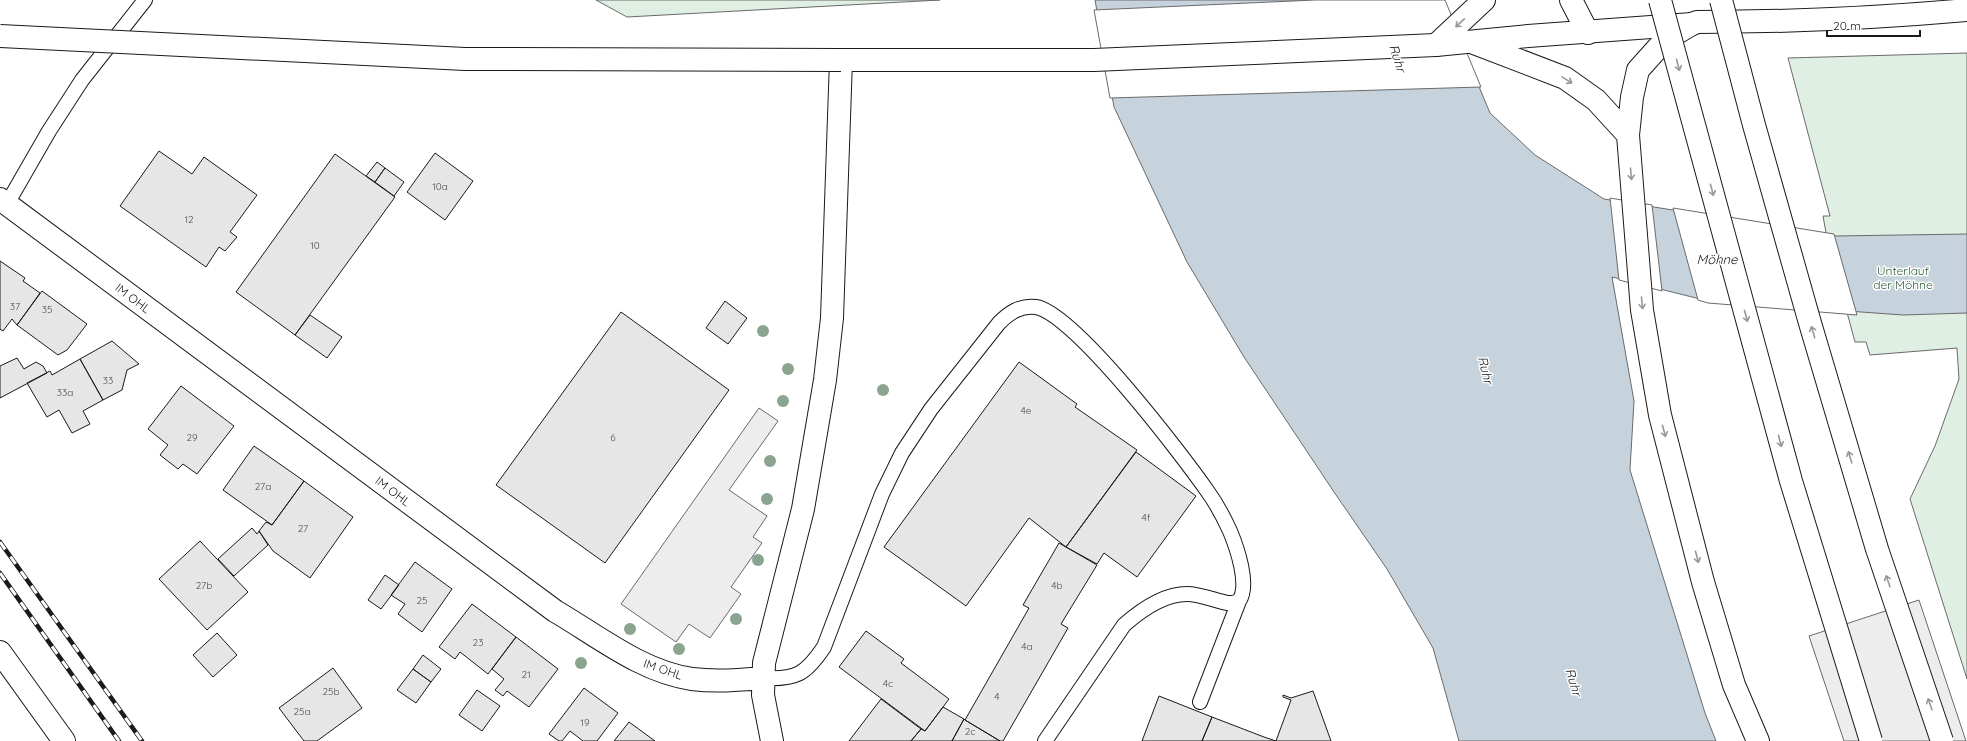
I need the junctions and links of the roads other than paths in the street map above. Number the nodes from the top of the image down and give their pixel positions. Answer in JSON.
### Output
{"nodes":[{"id":1,"x":145,"y":0,"type":"edge"},
{"id":2,"x":1484,"y":0,"type":"edge"},
{"id":3,"x":1570,"y":0,"type":"edge"},
{"id":4,"x":1660,"y":0,"type":"edge"},
{"id":5,"x":1721,"y":0,"type":"edge"},
{"id":6,"x":1967,"y":10,"type":"edge"},
{"id":7,"x":1692,"y":24,"type":"junction"},
{"id":8,"x":1588,"y":33,"type":"junction"},
{"id":9,"x":0,"y":36,"type":"edge"},
{"id":10,"x":1474,"y":43,"type":"junction"},
{"id":11,"x":1436,"y":45,"type":"junction"},
{"id":12,"x":841,"y":60,"type":"junction"},
{"id":13,"x":1628,"y":135,"type":"junction"},
{"id":14,"x":4,"y":202,"type":"edge"},
{"id":15,"x":1239,"y":601,"type":"junction"},
{"id":16,"x":0,"y":652,"type":"edge"},
{"id":17,"x":763,"y":678,"type":"junction"},
{"id":18,"x":1200,"y":702,"type":"dead end"},
{"id":19,"x":64,"y":741,"type":"edge"},
{"id":20,"x":772,"y":741,"type":"edge"},
{"id":21,"x":1045,"y":741,"type":"edge"},
{"id":22,"x":1758,"y":741,"type":"edge"},
{"id":23,"x":1871,"y":741,"type":"edge"},
{"id":24,"x":1942,"y":741,"type":"edge"}],
"edges":[{"from":1,"to":14,"type":"lane"},
{"from":2,"to":11,"type":"main road","one_way":true},
{"from":3,"to":8,"type":"main road"},
{"from":4,"to":23,"type":"main road","one_way":true,"bridge":true},
{"from":24,"to":5,"type":"main road","one_way":true,"bridge":true},
{"from":6,"to":7,"type":"main road"},
{"from":7,"to":8,"type":"main road"},
{"from":7,"to":13,"type":"main road"},
{"from":8,"to":10,"type":"main road"},
{"from":9,"to":12,"type":"main road","bridge":true},
{"from":10,"to":11,"type":"main road"},
{"from":10,"to":13,"type":"main road","one_way":true},
{"from":11,"to":12,"type":"main road"},
{"from":12,"to":17,"type":"main road"},
{"from":13,"to":22,"type":"main road","one_way":true},
{"from":14,"to":17,"type":"main road","name":"IM OHL"},
{"from":15,"to":17,"type":"lane"},
{"from":15,"to":18,"type":"lane"},
{"from":15,"to":21,"type":"lane"},
{"from":16,"to":19,"type":"main road"},
{"from":17,"to":20,"type":"main road"}]}
